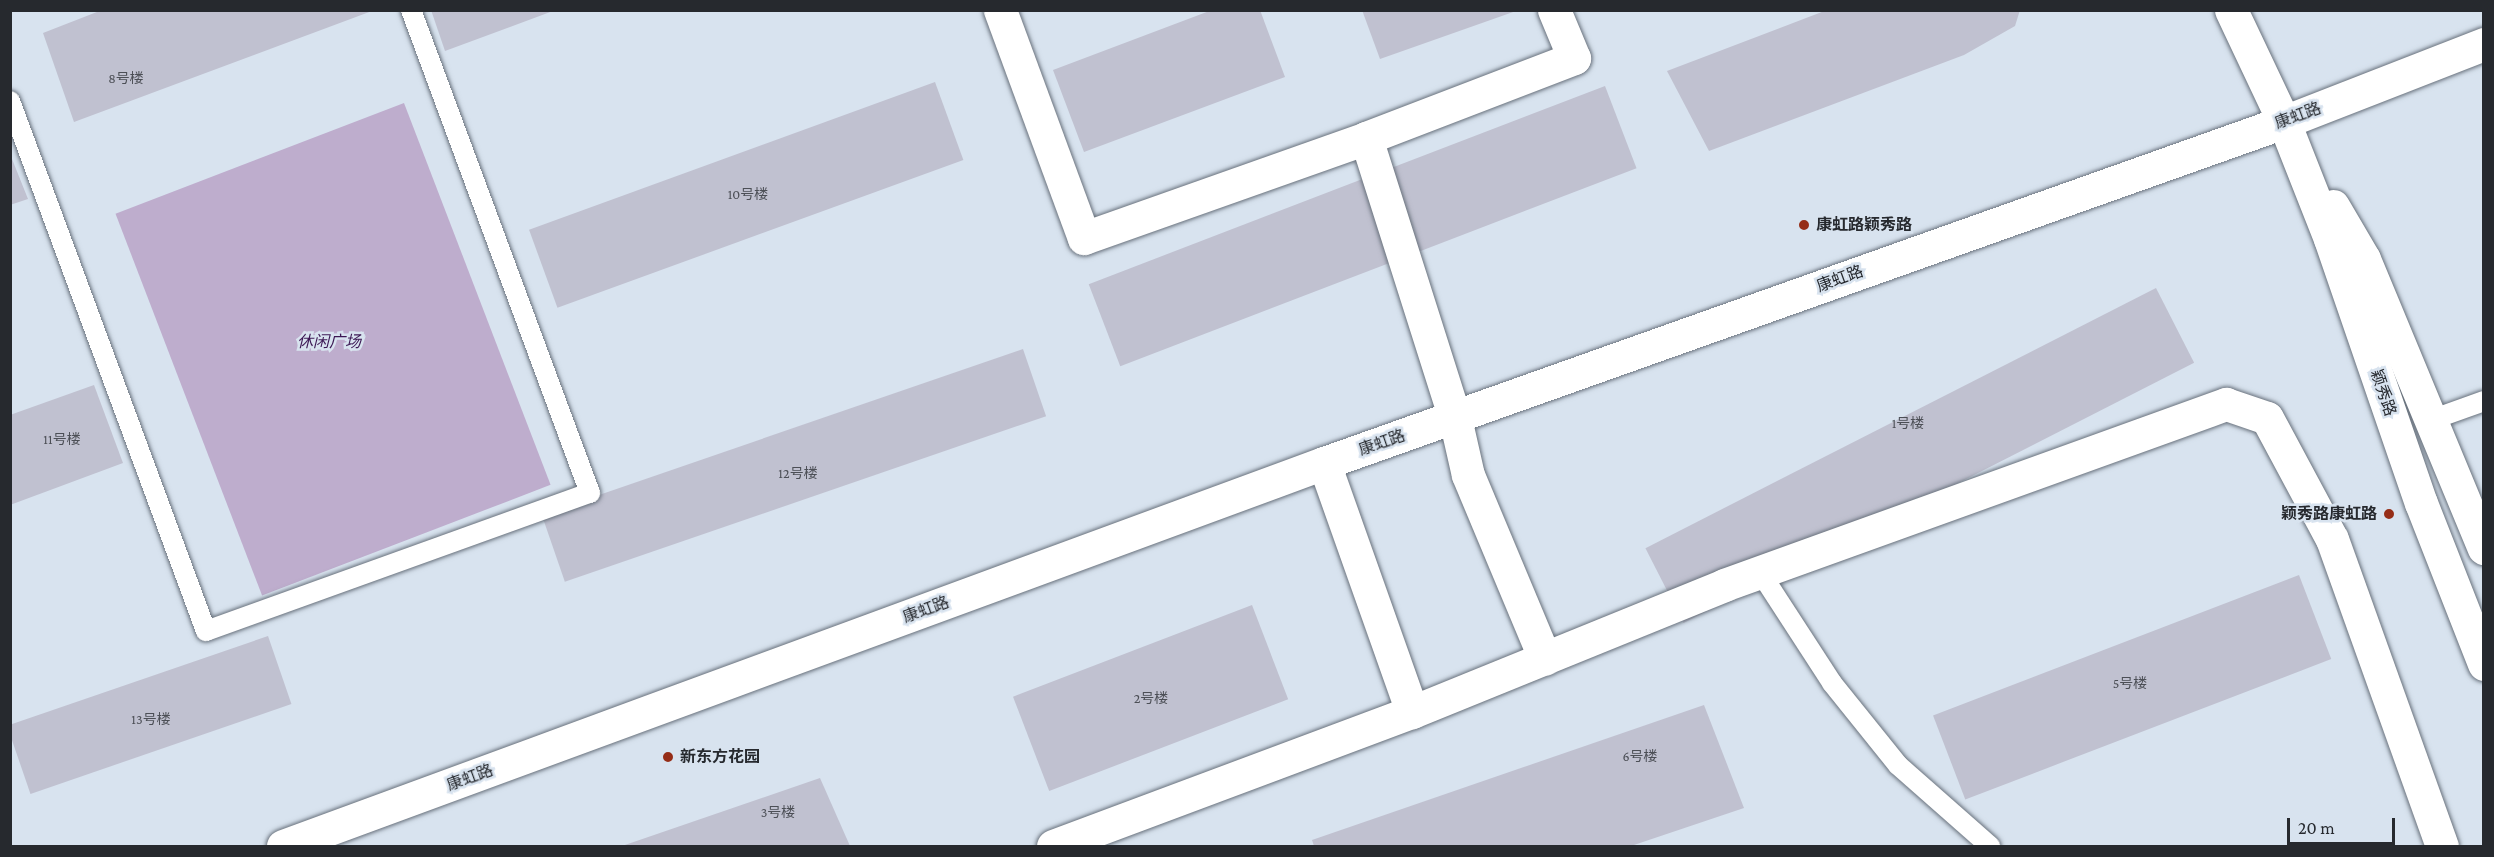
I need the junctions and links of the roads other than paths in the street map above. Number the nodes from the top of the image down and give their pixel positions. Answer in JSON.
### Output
{"nodes":[{"id":1,"x":411,"y":10,"type":"edge"},
{"id":2,"x":1000,"y":10,"type":"edge"},
{"id":3,"x":1554,"y":10,"type":"edge"},
{"id":4,"x":2230,"y":10,"type":"edge"},
{"id":5,"x":2484,"y":45,"type":"edge"},
{"id":6,"x":10,"y":101,"type":"edge"},
{"id":7,"x":2284,"y":122,"type":"junction"},
{"id":8,"x":1366,"y":138,"type":"junction"},
{"id":9,"x":2484,"y":401,"type":"edge"},
{"id":10,"x":1455,"y":418,"type":"junction"},
{"id":11,"x":2431,"y":420,"type":"junction"},
{"id":12,"x":1324,"y":463,"type":"junction"},
{"id":13,"x":2480,"y":528,"type":"edge"},
{"id":14,"x":1760,"y":572,"type":"junction"},
{"id":15,"x":1545,"y":659,"type":"junction"},
{"id":16,"x":2484,"y":664,"type":"edge"},
{"id":17,"x":1412,"y":712,"type":"junction"},
{"id":18,"x":283,"y":846,"type":"edge"},
{"id":19,"x":1053,"y":846,"type":"edge"},
{"id":20,"x":1989,"y":846,"type":"edge"},
{"id":21,"x":2442,"y":846,"type":"edge"}],
"edges":[{"from":1,"to":6,"type":"lane"},
{"from":2,"to":8,"type":"main road"},
{"from":3,"to":8,"type":"main road"},
{"from":4,"to":7,"type":"main road","name":"颖秀路"},
{"from":5,"to":7,"type":"main road","name":"康虹路"},
{"from":7,"to":10,"type":"main road","name":"康虹路"},
{"from":7,"to":11,"type":"main road","name":"颖秀路"},
{"from":7,"to":16,"type":"main road","name":"颖秀路"},
{"from":8,"to":10,"type":"main road"},
{"from":9,"to":11,"type":"lane"},
{"from":10,"to":12,"type":"main road","name":"康虹路"},
{"from":10,"to":15,"type":"main road"},
{"from":11,"to":13,"type":"main road","name":"颖秀路"},
{"from":12,"to":17,"type":"main road"},
{"from":12,"to":18,"type":"main road","name":"康虹路"},
{"from":14,"to":15,"type":"main road"},
{"from":14,"to":20,"type":"lane"},
{"from":14,"to":21,"type":"main road"},
{"from":15,"to":17,"type":"main road"},
{"from":17,"to":19,"type":"main road"}]}
